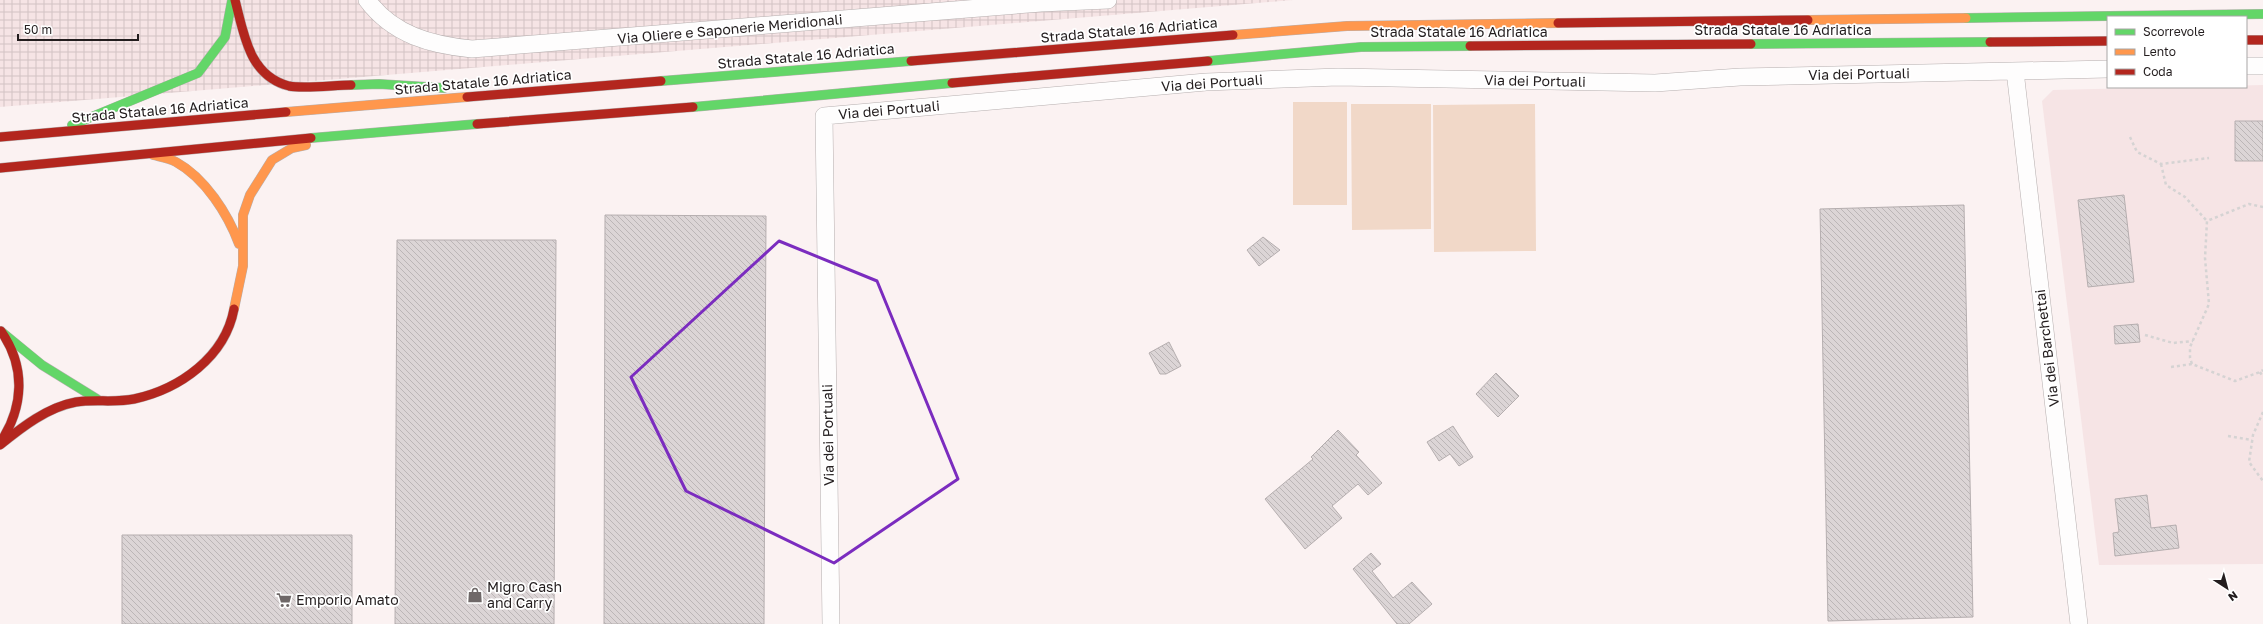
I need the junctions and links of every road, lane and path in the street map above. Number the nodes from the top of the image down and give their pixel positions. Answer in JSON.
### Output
{"nodes":[{"id":1,"x":232,"y":0,"type":"edge"},
{"id":2,"x":235,"y":0,"type":"edge"},
{"id":3,"x":367,"y":0,"type":"edge"},
{"id":4,"x":1108,"y":0,"type":"edge"},
{"id":5,"x":1041,"y":2,"type":"edge"},
{"id":6,"x":2263,"y":14,"type":"edge"},
{"id":7,"x":2107,"y":16,"type":"edge"},
{"id":8,"x":2110,"y":16,"type":"edge"},
{"id":9,"x":2247,"y":40,"type":"edge"},
{"id":10,"x":2263,"y":40,"type":"edge"},
{"id":11,"x":2107,"y":41,"type":"edge"},
{"id":12,"x":2247,"y":66,"type":"edge"},
{"id":13,"x":2263,"y":66,"type":"edge"},
{"id":14,"x":2107,"y":69,"type":"edge"},
{"id":15,"x":2015,"y":71,"type":"junction"},
{"id":16,"x":511,"y":93,"type":"junction"},
{"id":17,"x":53,"y":133,"type":"junction"},
{"id":18,"x":352,"y":134,"type":"junction"},
{"id":19,"x":0,"y":137,"type":"edge"},
{"id":20,"x":2130,"y":137,"type":"dead end"},
{"id":21,"x":150,"y":154,"type":"junction"},
{"id":22,"x":2209,"y":158,"type":"dead end"},
{"id":23,"x":2161,"y":164,"type":"junction"},
{"id":24,"x":0,"y":168,"type":"edge"},
{"id":25,"x":2263,"y":207,"type":"edge"},
{"id":26,"x":2207,"y":221,"type":"junction"},
{"id":27,"x":243,"y":266,"type":"junction"},
{"id":28,"x":0,"y":322,"type":"edge"},
{"id":29,"x":1,"y":331,"type":"edge"},
{"id":30,"x":2145,"y":335,"type":"dead end"},
{"id":31,"x":2193,"y":341,"type":"junction"},
{"id":32,"x":2192,"y":364,"type":"junction"},
{"id":33,"x":2171,"y":367,"type":"dead end"},
{"id":34,"x":2263,"y":370,"type":"edge"},
{"id":35,"x":2260,"y":372,"type":"junction"},
{"id":36,"x":2263,"y":377,"type":"edge"},
{"id":37,"x":97,"y":399,"type":"junction"},
{"id":38,"x":2263,"y":412,"type":"edge"},
{"id":39,"x":2228,"y":436,"type":"dead end"},
{"id":40,"x":2252,"y":440,"type":"junction"},
{"id":41,"x":0,"y":444,"type":"edge"},
{"id":42,"x":2263,"y":481,"type":"edge"},
{"id":43,"x":831,"y":624,"type":"edge"},
{"id":44,"x":2080,"y":624,"type":"edge"}],
"edges":[{"from":1,"to":17,"type":"main road"},
{"from":2,"to":16,"type":"main road"},
{"from":3,"to":5,"type":"street","name":"Via Oliere e Saponerie Meridionali"},
{"from":4,"to":5,"type":"street","name":"Via Oliere e Saponerie Meridionali"},
{"from":6,"to":8,"type":"main road","name":"Strada Statale 16 Adriatica"},
{"from":7,"to":16,"type":"main road","name":"Strada Statale 16 Adriatica"},
{"from":9,"to":10,"type":"main road"},
{"from":11,"to":18,"type":"main road","name":"Strada Statale 16 Adriatica"},
{"from":12,"to":13,"type":"street"},
{"from":14,"to":15,"type":"street","name":"Via dei Portuali"},
{"from":15,"to":43,"type":"street","name":"Via dei Portuali"},
{"from":15,"to":44,"type":"street","name":"Via dei Barchettai"},
{"from":16,"to":17,"type":"main road","name":"Strada Statale 16 Adriatica"},
{"from":17,"to":19,"type":"main road","name":"Strada Statale 16 Adriatica"},
{"from":18,"to":21,"type":"main road","name":"Strada Statale 16 Adriatica"},
{"from":18,"to":27,"type":"main road"},
{"from":20,"to":23,"type":"path"},
{"from":21,"to":24,"type":"main road","name":"Strada Statale 16 Adriatica"},
{"from":21,"to":27,"type":"main road"},
{"from":22,"to":23,"type":"path"},
{"from":23,"to":26,"type":"path"},
{"from":25,"to":26,"type":"path"},
{"from":26,"to":31,"type":"path"},
{"from":27,"to":37,"type":"main road"},
{"from":28,"to":29,"type":"main road"},
{"from":29,"to":37,"type":"main road"},
{"from":29,"to":41,"type":"main road"},
{"from":30,"to":31,"type":"path"},
{"from":31,"to":32,"type":"path"},
{"from":32,"to":33,"type":"path"},
{"from":32,"to":35,"type":"path"},
{"from":34,"to":35,"type":"path"},
{"from":35,"to":36,"type":"path"},
{"from":37,"to":41,"type":"main road"},
{"from":38,"to":40,"type":"path"},
{"from":39,"to":40,"type":"path"},
{"from":40,"to":42,"type":"path"}]}
